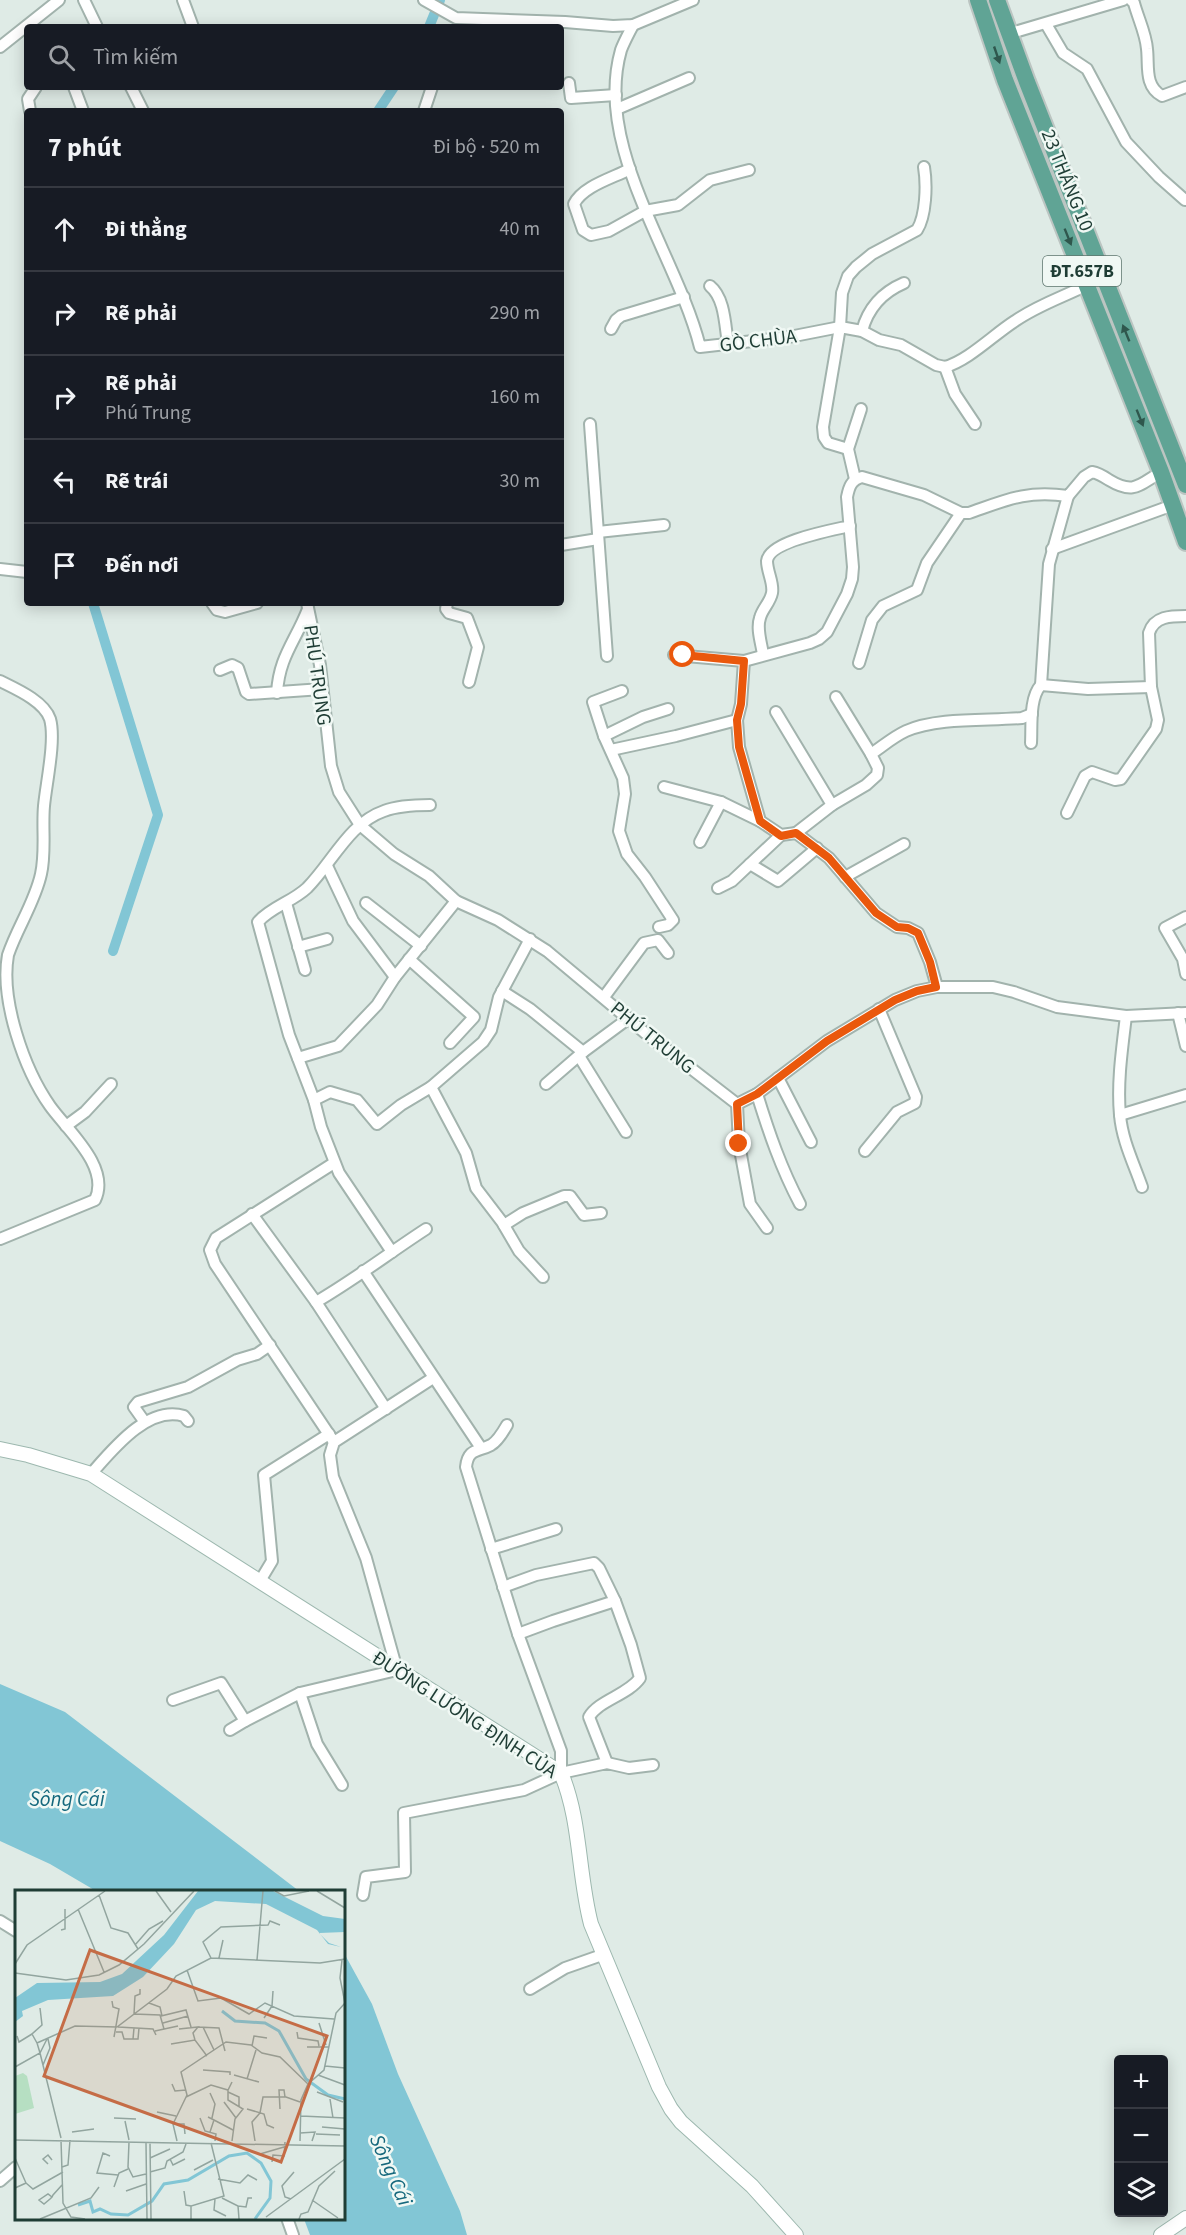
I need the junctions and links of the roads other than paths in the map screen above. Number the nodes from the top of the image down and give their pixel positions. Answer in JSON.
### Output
{"nodes":[{"id":1,"x":59,"y":0,"type":"edge"},
{"id":2,"x":84,"y":0,"type":"edge"},
{"id":3,"x":183,"y":0,"type":"edge"},
{"id":4,"x":424,"y":0,"type":"edge"},
{"id":5,"x":693,"y":0,"type":"edge"},
{"id":6,"x":978,"y":0,"type":"edge"},
{"id":7,"x":997,"y":0,"type":"edge"},
{"id":8,"x":1123,"y":0,"type":"edge"},
{"id":9,"x":1131,"y":0,"type":"edge"},
{"id":10,"x":454,"y":22,"type":"edge"},
{"id":11,"x":29,"y":24,"type":"edge"},
{"id":12,"x":96,"y":24,"type":"edge"},
{"id":13,"x":192,"y":24,"type":"edge"},
{"id":14,"x":1046,"y":24,"type":"junction"},
{"id":15,"x":633,"y":25,"type":"junction"},
{"id":16,"x":24,"y":28,"type":"edge"},
{"id":17,"x":1008,"y":34,"type":"junction"},
{"id":18,"x":0,"y":47,"type":"edge"},
{"id":19,"x":688,"y":78,"type":"dead end"},
{"id":20,"x":569,"y":83,"type":"dead end"},
{"id":21,"x":1186,"y":87,"type":"edge"},
{"id":22,"x":34,"y":90,"type":"edge"},
{"id":23,"x":75,"y":90,"type":"edge"},
{"id":24,"x":132,"y":90,"type":"edge"},
{"id":25,"x":431,"y":90,"type":"edge"},
{"id":26,"x":616,"y":95,"type":"junction"},
{"id":27,"x":30,"y":108,"type":"edge"},
{"id":28,"x":82,"y":108,"type":"edge"},
{"id":29,"x":142,"y":108,"type":"edge"},
{"id":30,"x":425,"y":108,"type":"edge"},
{"id":31,"x":617,"y":109,"type":"junction"},
{"id":32,"x":924,"y":167,"type":"dead end"},
{"id":33,"x":630,"y":169,"type":"junction"},
{"id":34,"x":749,"y":170,"type":"dead end"},
{"id":35,"x":1185,"y":200,"type":"edge"},
{"id":36,"x":645,"y":211,"type":"junction"},
{"id":37,"x":904,"y":283,"type":"dead end"},
{"id":38,"x":1087,"y":285,"type":"junction"},
{"id":39,"x":710,"y":286,"type":"dead end"},
{"id":40,"x":684,"y":297,"type":"junction"},
{"id":41,"x":840,"y":327,"type":"junction"},
{"id":42,"x":611,"y":329,"type":"dead end"},
{"id":43,"x":862,"y":330,"type":"junction"},
{"id":44,"x":728,"y":344,"type":"junction"},
{"id":45,"x":945,"y":367,"type":"junction"},
{"id":46,"x":861,"y":409,"type":"dead end"},
{"id":47,"x":590,"y":424,"type":"dead end"},
{"id":48,"x":975,"y":424,"type":"dead end"},
{"id":49,"x":848,"y":448,"type":"junction"},
{"id":50,"x":1161,"y":472,"type":"junction"},
{"id":51,"x":855,"y":479,"type":"junction"},
{"id":52,"x":1186,"y":485,"type":"edge"},
{"id":53,"x":1068,"y":496,"type":"junction"},
{"id":54,"x":1173,"y":505,"type":"junction"},
{"id":55,"x":961,"y":513,"type":"junction"},
{"id":56,"x":664,"y":525,"type":"dead end"},
{"id":57,"x":850,"y":526,"type":"junction"},
{"id":58,"x":598,"y":536,"type":"junction"},
{"id":59,"x":1186,"y":542,"type":"edge"},
{"id":60,"x":564,"y":544,"type":"edge"},
{"id":61,"x":1052,"y":549,"type":"junction"},
{"id":62,"x":0,"y":569,"type":"edge"},
{"id":63,"x":24,"y":572,"type":"edge"},
{"id":64,"x":214,"y":606,"type":"edge"},
{"id":65,"x":246,"y":606,"type":"edge"},
{"id":66,"x":308,"y":606,"type":"edge"},
{"id":67,"x":446,"y":606,"type":"edge"},
{"id":68,"x":1186,"y":616,"type":"edge"},
{"id":69,"x":674,"y":655,"type":"dead end"},
{"id":70,"x":763,"y":655,"type":"junction"},
{"id":71,"x":607,"y":656,"type":"dead end"},
{"id":72,"x":744,"y":661,"type":"junction"},
{"id":73,"x":860,"y":663,"type":"dead end"},
{"id":74,"x":220,"y":670,"type":"dead end"},
{"id":75,"x":0,"y":681,"type":"edge"},
{"id":76,"x":469,"y":682,"type":"dead end"},
{"id":77,"x":1041,"y":685,"type":"junction"},
{"id":78,"x":1151,"y":687,"type":"junction"},
{"id":79,"x":322,"y":689,"type":"junction"},
{"id":80,"x":622,"y":691,"type":"dead end"},
{"id":81,"x":278,"y":693,"type":"junction"},
{"id":82,"x":836,"y":697,"type":"dead end"},
{"id":83,"x":668,"y":709,"type":"dead end"},
{"id":84,"x":776,"y":712,"type":"dead end"},
{"id":85,"x":1032,"y":714,"type":"junction"},
{"id":86,"x":737,"y":720,"type":"junction"},
{"id":87,"x":604,"y":736,"type":"junction"},
{"id":88,"x":1031,"y":743,"type":"dead end"},
{"id":89,"x":612,"y":750,"type":"junction"},
{"id":90,"x":871,"y":754,"type":"junction"},
{"id":91,"x":664,"y":787,"type":"dead end"},
{"id":92,"x":721,"y":802,"type":"junction"},
{"id":93,"x":430,"y":805,"type":"dead end"},
{"id":94,"x":831,"y":805,"type":"junction"},
{"id":95,"x":1067,"y":813,"type":"dead end"},
{"id":96,"x":760,"y":821,"type":"junction"},
{"id":97,"x":360,"y":825,"type":"junction"},
{"id":98,"x":796,"y":833,"type":"junction"},
{"id":99,"x":781,"y":836,"type":"junction"},
{"id":100,"x":700,"y":842,"type":"dead end"},
{"id":101,"x":904,"y":844,"type":"dead end"},
{"id":102,"x":817,"y":848,"type":"junction"},
{"id":103,"x":750,"y":864,"type":"junction"},
{"id":104,"x":327,"y":866,"type":"junction"},
{"id":105,"x":845,"y":877,"type":"junction"},
{"id":106,"x":718,"y":888,"type":"dead end"},
{"id":107,"x":456,"y":901,"type":"junction"},
{"id":108,"x":286,"y":903,"type":"junction"},
{"id":109,"x":366,"y":903,"type":"dead end"},
{"id":110,"x":1186,"y":917,"type":"edge"},
{"id":111,"x":659,"y":927,"type":"dead end"},
{"id":112,"x":327,"y":939,"type":"dead end"},
{"id":113,"x":530,"y":939,"type":"junction"},
{"id":114,"x":421,"y":946,"type":"junction"},
{"id":115,"x":298,"y":947,"type":"junction"},
{"id":116,"x":668,"y":953,"type":"dead end"},
{"id":117,"x":409,"y":959,"type":"junction"},
{"id":118,"x":305,"y":970,"type":"dead end"},
{"id":119,"x":1186,"y":974,"type":"edge"},
{"id":120,"x":395,"y":977,"type":"junction"},
{"id":121,"x":936,"y":987,"type":"junction"},
{"id":122,"x":502,"y":991,"type":"junction"},
{"id":123,"x":604,"y":997,"type":"junction"},
{"id":124,"x":879,"y":1009,"type":"junction"},
{"id":125,"x":1182,"y":1013,"type":"edge"},
{"id":126,"x":1126,"y":1016,"type":"junction"},
{"id":127,"x":629,"y":1018,"type":"junction"},
{"id":128,"x":450,"y":1043,"type":"dead end"},
{"id":129,"x":1186,"y":1046,"type":"edge"},
{"id":130,"x":581,"y":1054,"type":"junction"},
{"id":131,"x":298,"y":1058,"type":"junction"},
{"id":132,"x":778,"y":1078,"type":"junction"},
{"id":133,"x":111,"y":1084,"type":"dead end"},
{"id":134,"x":546,"y":1084,"type":"dead end"},
{"id":135,"x":431,"y":1087,"type":"junction"},
{"id":136,"x":757,"y":1094,"type":"junction"},
{"id":137,"x":1186,"y":1095,"type":"edge"},
{"id":138,"x":314,"y":1100,"type":"junction"},
{"id":139,"x":737,"y":1104,"type":"junction"},
{"id":140,"x":1120,"y":1116,"type":"junction"},
{"id":141,"x":66,"y":1126,"type":"junction"},
{"id":142,"x":626,"y":1132,"type":"dead end"},
{"id":143,"x":811,"y":1142,"type":"dead end"},
{"id":144,"x":865,"y":1151,"type":"dead end"},
{"id":145,"x":334,"y":1163,"type":"junction"},
{"id":146,"x":1142,"y":1187,"type":"dead end"},
{"id":147,"x":800,"y":1204,"type":"dead end"},
{"id":148,"x":601,"y":1213,"type":"dead end"},
{"id":149,"x":252,"y":1214,"type":"junction"},
{"id":150,"x":504,"y":1225,"type":"junction"},
{"id":151,"x":767,"y":1228,"type":"dead end"},
{"id":152,"x":426,"y":1229,"type":"dead end"},
{"id":153,"x":0,"y":1239,"type":"edge"},
{"id":154,"x":392,"y":1252,"type":"junction"},
{"id":155,"x":363,"y":1271,"type":"junction"},
{"id":156,"x":543,"y":1277,"type":"dead end"},
{"id":157,"x":316,"y":1302,"type":"junction"},
{"id":158,"x":270,"y":1345,"type":"junction"},
{"id":159,"x":433,"y":1378,"type":"junction"},
{"id":160,"x":386,"y":1409,"type":"junction"},
{"id":161,"x":144,"y":1421,"type":"junction"},
{"id":162,"x":188,"y":1422,"type":"dead end"},
{"id":163,"x":507,"y":1425,"type":"dead end"},
{"id":164,"x":332,"y":1438,"type":"junction"},
{"id":165,"x":481,"y":1448,"type":"junction"},
{"id":166,"x":0,"y":1449,"type":"edge"},
{"id":167,"x":91,"y":1474,"type":"junction"},
{"id":168,"x":556,"y":1529,"type":"dead end"},
{"id":169,"x":491,"y":1549,"type":"junction"},
{"id":170,"x":260,"y":1581,"type":"junction"},
{"id":171,"x":504,"y":1587,"type":"junction"},
{"id":172,"x":615,"y":1601,"type":"junction"},
{"id":173,"x":518,"y":1635,"type":"junction"},
{"id":174,"x":396,"y":1670,"type":"junction"},
{"id":175,"x":300,"y":1694,"type":"junction"},
{"id":176,"x":173,"y":1700,"type":"dead end"},
{"id":177,"x":245,"y":1721,"type":"junction"},
{"id":178,"x":230,"y":1730,"type":"dead end"},
{"id":179,"x":607,"y":1763,"type":"junction"},
{"id":180,"x":653,"y":1765,"type":"dead end"},
{"id":181,"x":561,"y":1773,"type":"junction"},
{"id":182,"x":342,"y":1785,"type":"dead end"},
{"id":183,"x":363,"y":1895,"type":"dead end"},
{"id":184,"x":0,"y":1921,"type":"edge"},
{"id":185,"x":15,"y":1929,"type":"edge"},
{"id":186,"x":602,"y":1955,"type":"junction"},
{"id":187,"x":530,"y":1989,"type":"dead end"},
{"id":188,"x":15,"y":2168,"type":"edge"},
{"id":189,"x":0,"y":2181,"type":"edge"},
{"id":190,"x":1186,"y":2218,"type":"edge"},
{"id":191,"x":288,"y":2220,"type":"edge"},
{"id":192,"x":293,"y":2235,"type":"edge"},
{"id":193,"x":796,"y":2235,"type":"edge"},
{"id":194,"x":1161,"y":2235,"type":"edge"}],
"edges":[{"from":1,"to":11,"type":"street"},
{"from":2,"to":12,"type":"street"},
{"from":3,"to":13,"type":"street"},
{"from":4,"to":10,"type":"street"},
{"from":5,"to":15,"type":"street"},
{"from":6,"to":38,"type":"main road","name":"23 THÁNG 10","number":"ĐT.657B","one_way":true},
{"from":7,"to":17,"type":"main road","name":"23 THÁNG 10","number":"ĐT.657B"},
{"from":8,"to":14,"type":"street"},
{"from":9,"to":21,"type":"street"},
{"from":10,"to":15,"type":"street"},
{"from":14,"to":17,"type":"street"},
{"from":14,"to":35,"type":"street"},
{"from":15,"to":26,"type":"street","name":"GÒ CHÙA"},
{"from":16,"to":18,"type":"street"},
{"from":52,"to":17,"type":"main road","name":"23 THÁNG 10","number":"ĐT.657B","one_way":true},
{"from":19,"to":31,"type":"street"},
{"from":20,"to":26,"type":"street"},
{"from":22,"to":27,"type":"street"},
{"from":23,"to":28,"type":"street"},
{"from":24,"to":29,"type":"street"},
{"from":25,"to":30,"type":"street"},
{"from":26,"to":31,"type":"street","name":"GÒ CHÙA"},
{"from":31,"to":33,"type":"street","name":"GÒ CHÙA"},
{"from":32,"to":41,"type":"street"},
{"from":33,"to":36,"type":"street","name":"GÒ CHÙA"},
{"from":33,"to":36,"type":"street"},
{"from":34,"to":36,"type":"street"},
{"from":36,"to":40,"type":"street","name":"GÒ CHÙA"},
{"from":37,"to":43,"type":"street"},
{"from":38,"to":45,"type":"street"},
{"from":38,"to":50,"type":"main road","name":"23 THÁNG 10","number":"ĐT.657B","one_way":true},
{"from":39,"to":44,"type":"street"},
{"from":40,"to":42,"type":"street"},
{"from":40,"to":44,"type":"street","name":"GÒ CHÙA"},
{"from":41,"to":43,"type":"street","name":"GÒ CHÙA"},
{"from":41,"to":44,"type":"street","name":"GÒ CHÙA"},
{"from":41,"to":49,"type":"street"},
{"from":43,"to":45,"type":"street","name":"GÒ CHÙA"},
{"from":45,"to":48,"type":"street"},
{"from":46,"to":49,"type":"street"},
{"from":47,"to":58,"type":"street"},
{"from":49,"to":51,"type":"street"},
{"from":50,"to":53,"type":"street"},
{"from":50,"to":54,"type":"main road","name":"23 THÁNG 10","number":"ĐT.657B"},
{"from":51,"to":55,"type":"street"},
{"from":51,"to":57,"type":"street"},
{"from":53,"to":55,"type":"street"},
{"from":53,"to":61,"type":"street"},
{"from":54,"to":59,"type":"main road","name":"23 THÁNG 10","number":"ĐT.657B"},
{"from":54,"to":61,"type":"street"},
{"from":55,"to":73,"type":"street"},
{"from":56,"to":58,"type":"street"},
{"from":57,"to":70,"type":"street"},
{"from":57,"to":70,"type":"street"},
{"from":58,"to":60,"type":"street"},
{"from":58,"to":71,"type":"street"},
{"from":61,"to":77,"type":"street"},
{"from":62,"to":63,"type":"street"},
{"from":64,"to":65,"type":"street"},
{"from":66,"to":79,"type":"street","name":"PHÚ TRUNG"},
{"from":66,"to":81,"type":"street"},
{"from":67,"to":76,"type":"street"},
{"from":68,"to":78,"type":"street"},
{"from":69,"to":72,"type":"street"},
{"from":70,"to":72,"type":"street"},
{"from":72,"to":86,"type":"street"},
{"from":74,"to":81,"type":"street"},
{"from":75,"to":141,"type":"street"},
{"from":77,"to":78,"type":"street"},
{"from":77,"to":85,"type":"street"},
{"from":78,"to":95,"type":"street"},
{"from":79,"to":81,"type":"street"},
{"from":79,"to":97,"type":"street","name":"PHÚ TRUNG"},
{"from":80,"to":87,"type":"street"},
{"from":82,"to":90,"type":"street"},
{"from":83,"to":87,"type":"street"},
{"from":84,"to":94,"type":"street"},
{"from":85,"to":88,"type":"street"},
{"from":85,"to":90,"type":"street"},
{"from":86,"to":89,"type":"street"},
{"from":86,"to":96,"type":"street"},
{"from":87,"to":89,"type":"street"},
{"from":89,"to":111,"type":"street"},
{"from":90,"to":94,"type":"street"},
{"from":91,"to":92,"type":"street"},
{"from":92,"to":96,"type":"street"},
{"from":92,"to":100,"type":"street"},
{"from":93,"to":97,"type":"street"},
{"from":94,"to":98,"type":"street"},
{"from":96,"to":99,"type":"street"},
{"from":97,"to":104,"type":"street"},
{"from":97,"to":107,"type":"street","name":"PHÚ TRUNG"},
{"from":98,"to":99,"type":"street"},
{"from":98,"to":102,"type":"street"},
{"from":99,"to":103,"type":"street"},
{"from":101,"to":105,"type":"street"},
{"from":102,"to":103,"type":"street"},
{"from":102,"to":105,"type":"street"},
{"from":103,"to":106,"type":"street"},
{"from":104,"to":108,"type":"street"},
{"from":104,"to":120,"type":"street"},
{"from":105,"to":121,"type":"street"},
{"from":107,"to":113,"type":"street","name":"PHÚ TRUNG"},
{"from":107,"to":114,"type":"street"},
{"from":108,"to":115,"type":"street"},
{"from":108,"to":131,"type":"street"},
{"from":109,"to":114,"type":"street"},
{"from":110,"to":119,"type":"street"},
{"from":112,"to":115,"type":"street"},
{"from":113,"to":122,"type":"street"},
{"from":113,"to":123,"type":"street","name":"PHÚ TRUNG"},
{"from":114,"to":117,"type":"street"},
{"from":115,"to":118,"type":"street"},
{"from":116,"to":123,"type":"street"},
{"from":117,"to":120,"type":"street"},
{"from":117,"to":128,"type":"street"},
{"from":120,"to":131,"type":"street"},
{"from":121,"to":124,"type":"street"},
{"from":121,"to":126,"type":"street"},
{"from":122,"to":130,"type":"street"},
{"from":122,"to":135,"type":"street"},
{"from":123,"to":127,"type":"street","name":"PHÚ TRUNG"},
{"from":124,"to":132,"type":"street"},
{"from":124,"to":144,"type":"street"},
{"from":125,"to":126,"type":"street"},
{"from":125,"to":129,"type":"street"},
{"from":126,"to":140,"type":"street"},
{"from":127,"to":130,"type":"street"},
{"from":127,"to":139,"type":"street","name":"PHÚ TRUNG"},
{"from":130,"to":134,"type":"street"},
{"from":130,"to":142,"type":"street"},
{"from":131,"to":138,"type":"street"},
{"from":132,"to":136,"type":"street"},
{"from":132,"to":143,"type":"street"},
{"from":133,"to":141,"type":"street"},
{"from":135,"to":138,"type":"street"},
{"from":135,"to":150,"type":"street"},
{"from":136,"to":139,"type":"street"},
{"from":136,"to":147,"type":"street"},
{"from":137,"to":140,"type":"street"},
{"from":138,"to":145,"type":"street"},
{"from":139,"to":151,"type":"street"},
{"from":140,"to":146,"type":"street"},
{"from":141,"to":153,"type":"street"},
{"from":145,"to":149,"type":"street"},
{"from":145,"to":154,"type":"street"},
{"from":148,"to":150,"type":"street"},
{"from":149,"to":157,"type":"street"},
{"from":149,"to":158,"type":"street"},
{"from":150,"to":156,"type":"street"},
{"from":152,"to":154,"type":"street"},
{"from":154,"to":155,"type":"street"},
{"from":155,"to":157,"type":"street"},
{"from":155,"to":159,"type":"street"},
{"from":157,"to":160,"type":"street"},
{"from":158,"to":161,"type":"street"},
{"from":158,"to":164,"type":"street"},
{"from":159,"to":160,"type":"street"},
{"from":159,"to":165,"type":"street"},
{"from":160,"to":164,"type":"street"},
{"from":161,"to":162,"type":"street"},
{"from":161,"to":167,"type":"street"},
{"from":163,"to":165,"type":"street"},
{"from":164,"to":170,"type":"street"},
{"from":164,"to":174,"type":"street"},
{"from":165,"to":169,"type":"street"},
{"from":166,"to":167,"type":"street","name":"ĐƯỜNG LƯƠNG ĐỊNH CỦA"},
{"from":167,"to":170,"type":"street","name":"ĐƯỜNG LƯƠNG ĐỊNH CỦA"},
{"from":168,"to":169,"type":"street"},
{"from":169,"to":171,"type":"street"},
{"from":170,"to":174,"type":"street","name":"ĐƯỜNG LƯƠNG ĐỊNH CỦA"},
{"from":171,"to":172,"type":"street"},
{"from":171,"to":173,"type":"street"},
{"from":172,"to":173,"type":"street"},
{"from":172,"to":179,"type":"street"},
{"from":173,"to":181,"type":"street"},
{"from":174,"to":175,"type":"street"},
{"from":174,"to":181,"type":"street","name":"ĐƯỜNG LƯƠNG ĐỊNH CỦA"},
{"from":175,"to":177,"type":"street"},
{"from":175,"to":182,"type":"street"},
{"from":176,"to":177,"type":"street"},
{"from":177,"to":178,"type":"street"},
{"from":179,"to":180,"type":"street"},
{"from":179,"to":181,"type":"street"},
{"from":181,"to":183,"type":"street"},
{"from":181,"to":186,"type":"street","name":"ĐƯỜNG LƯƠNG ĐỊNH CỦA"},
{"from":184,"to":185,"type":"street"},
{"from":186,"to":187,"type":"street"},
{"from":186,"to":193,"type":"street","name":"ĐƯỜNG LƯƠNG ĐỊNH CỦA"},
{"from":188,"to":189,"type":"street"},
{"from":190,"to":194,"type":"street"},
{"from":191,"to":192,"type":"street"}]}
